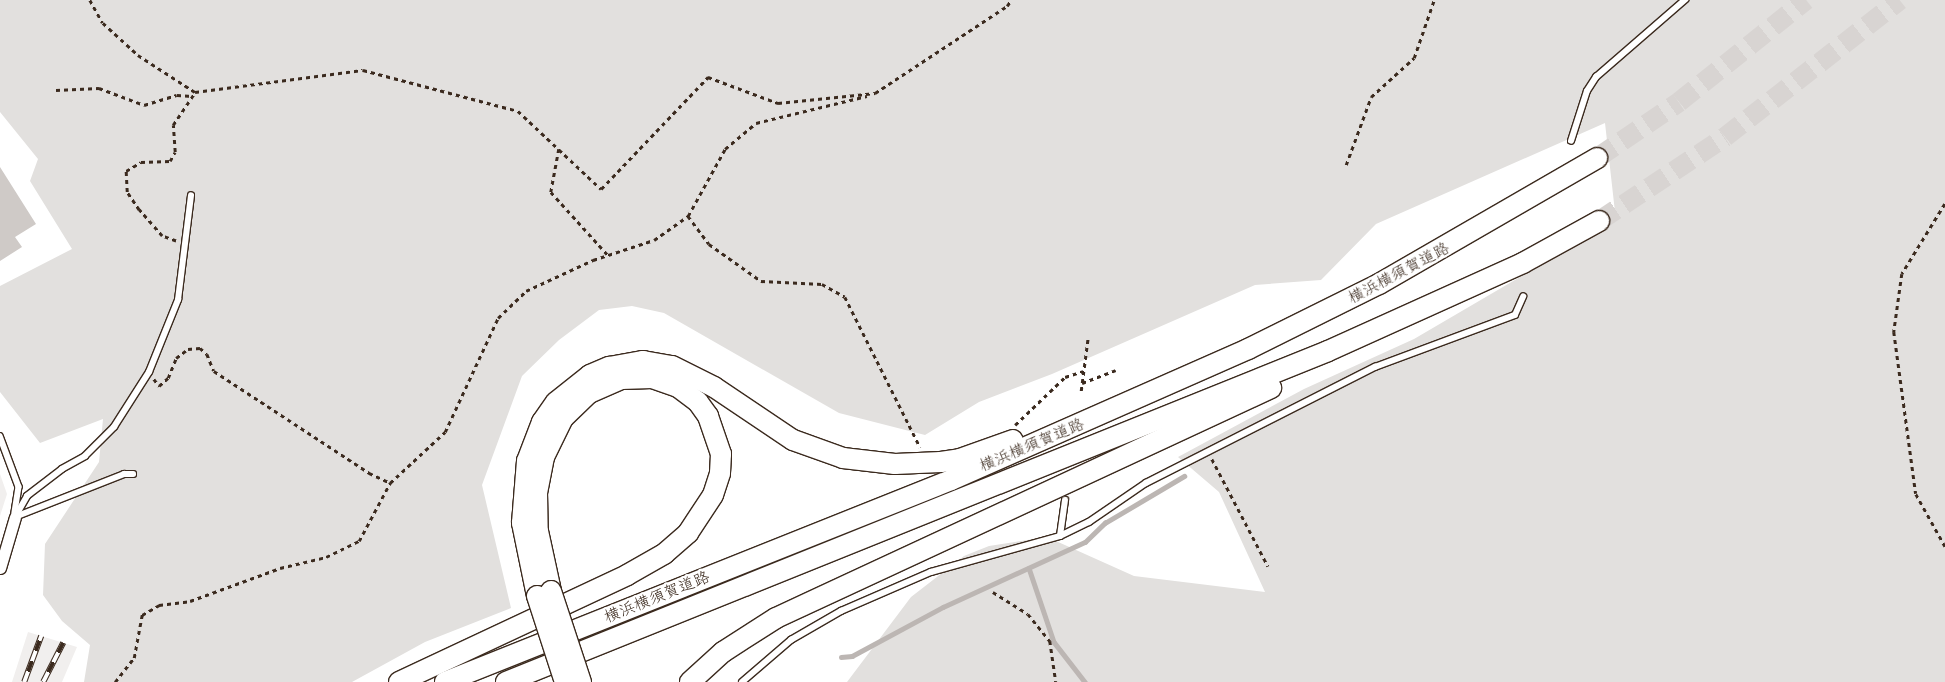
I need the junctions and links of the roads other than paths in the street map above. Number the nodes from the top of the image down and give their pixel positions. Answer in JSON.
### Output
{"nodes":[{"id":1,"x":1685,"y":0,"type":"edge"},
{"id":2,"x":1571,"y":141,"type":"dead end"},
{"id":3,"x":1597,"y":158,"type":"tunnel mouth"},
{"id":4,"x":191,"y":196,"type":"dead end"},
{"id":5,"x":1599,"y":221,"type":"tunnel mouth"},
{"id":6,"x":1523,"y":297,"type":"dead end"},
{"id":7,"x":1444,"y":300,"type":"junction"},
{"id":8,"x":1345,"y":302,"type":"junction"},
{"id":9,"x":0,"y":436,"type":"edge"},
{"id":10,"x":133,"y":474,"type":"dead end"},
{"id":11,"x":1065,"y":500,"type":"dead end"},
{"id":12,"x":15,"y":517,"type":"junction"},
{"id":13,"x":1060,"y":536,"type":"junction"},
{"id":14,"x":0,"y":568,"type":"edge"},
{"id":15,"x":544,"y":593,"type":"junction"},
{"id":16,"x":399,"y":682,"type":"edge"},
{"id":17,"x":445,"y":682,"type":"edge"},
{"id":18,"x":506,"y":682,"type":"edge"},
{"id":19,"x":565,"y":682,"type":"edge"},
{"id":20,"x":581,"y":682,"type":"edge"},
{"id":21,"x":690,"y":682,"type":"edge"},
{"id":22,"x":742,"y":682,"type":"edge"}],
"edges":[{"from":1,"to":2,"type":"lane"},
{"from":3,"to":8,"type":"highway","name":"横浜横須賀道路"},
{"from":4,"to":12,"type":"lane"},
{"from":5,"to":7,"type":"highway","name":"横浜横須賀道路"},
{"from":6,"to":13,"type":"lane"},
{"from":7,"to":18,"type":"highway","name":"横浜横須賀道路"},
{"from":7,"to":21,"type":"highway"},
{"from":8,"to":15,"type":"highway"},
{"from":8,"to":17,"type":"highway","name":"横浜横須賀道路"},
{"from":9,"to":12,"type":"lane"},
{"from":10,"to":12,"type":"lane"},
{"from":11,"to":13,"type":"lane"},
{"from":12,"to":14,"type":"street"},
{"from":13,"to":22,"type":"lane"},
{"from":15,"to":16,"type":"highway"},
{"from":15,"to":19,"type":"highway","bridge":true},
{"from":15,"to":20,"type":"highway","bridge":true}]}
